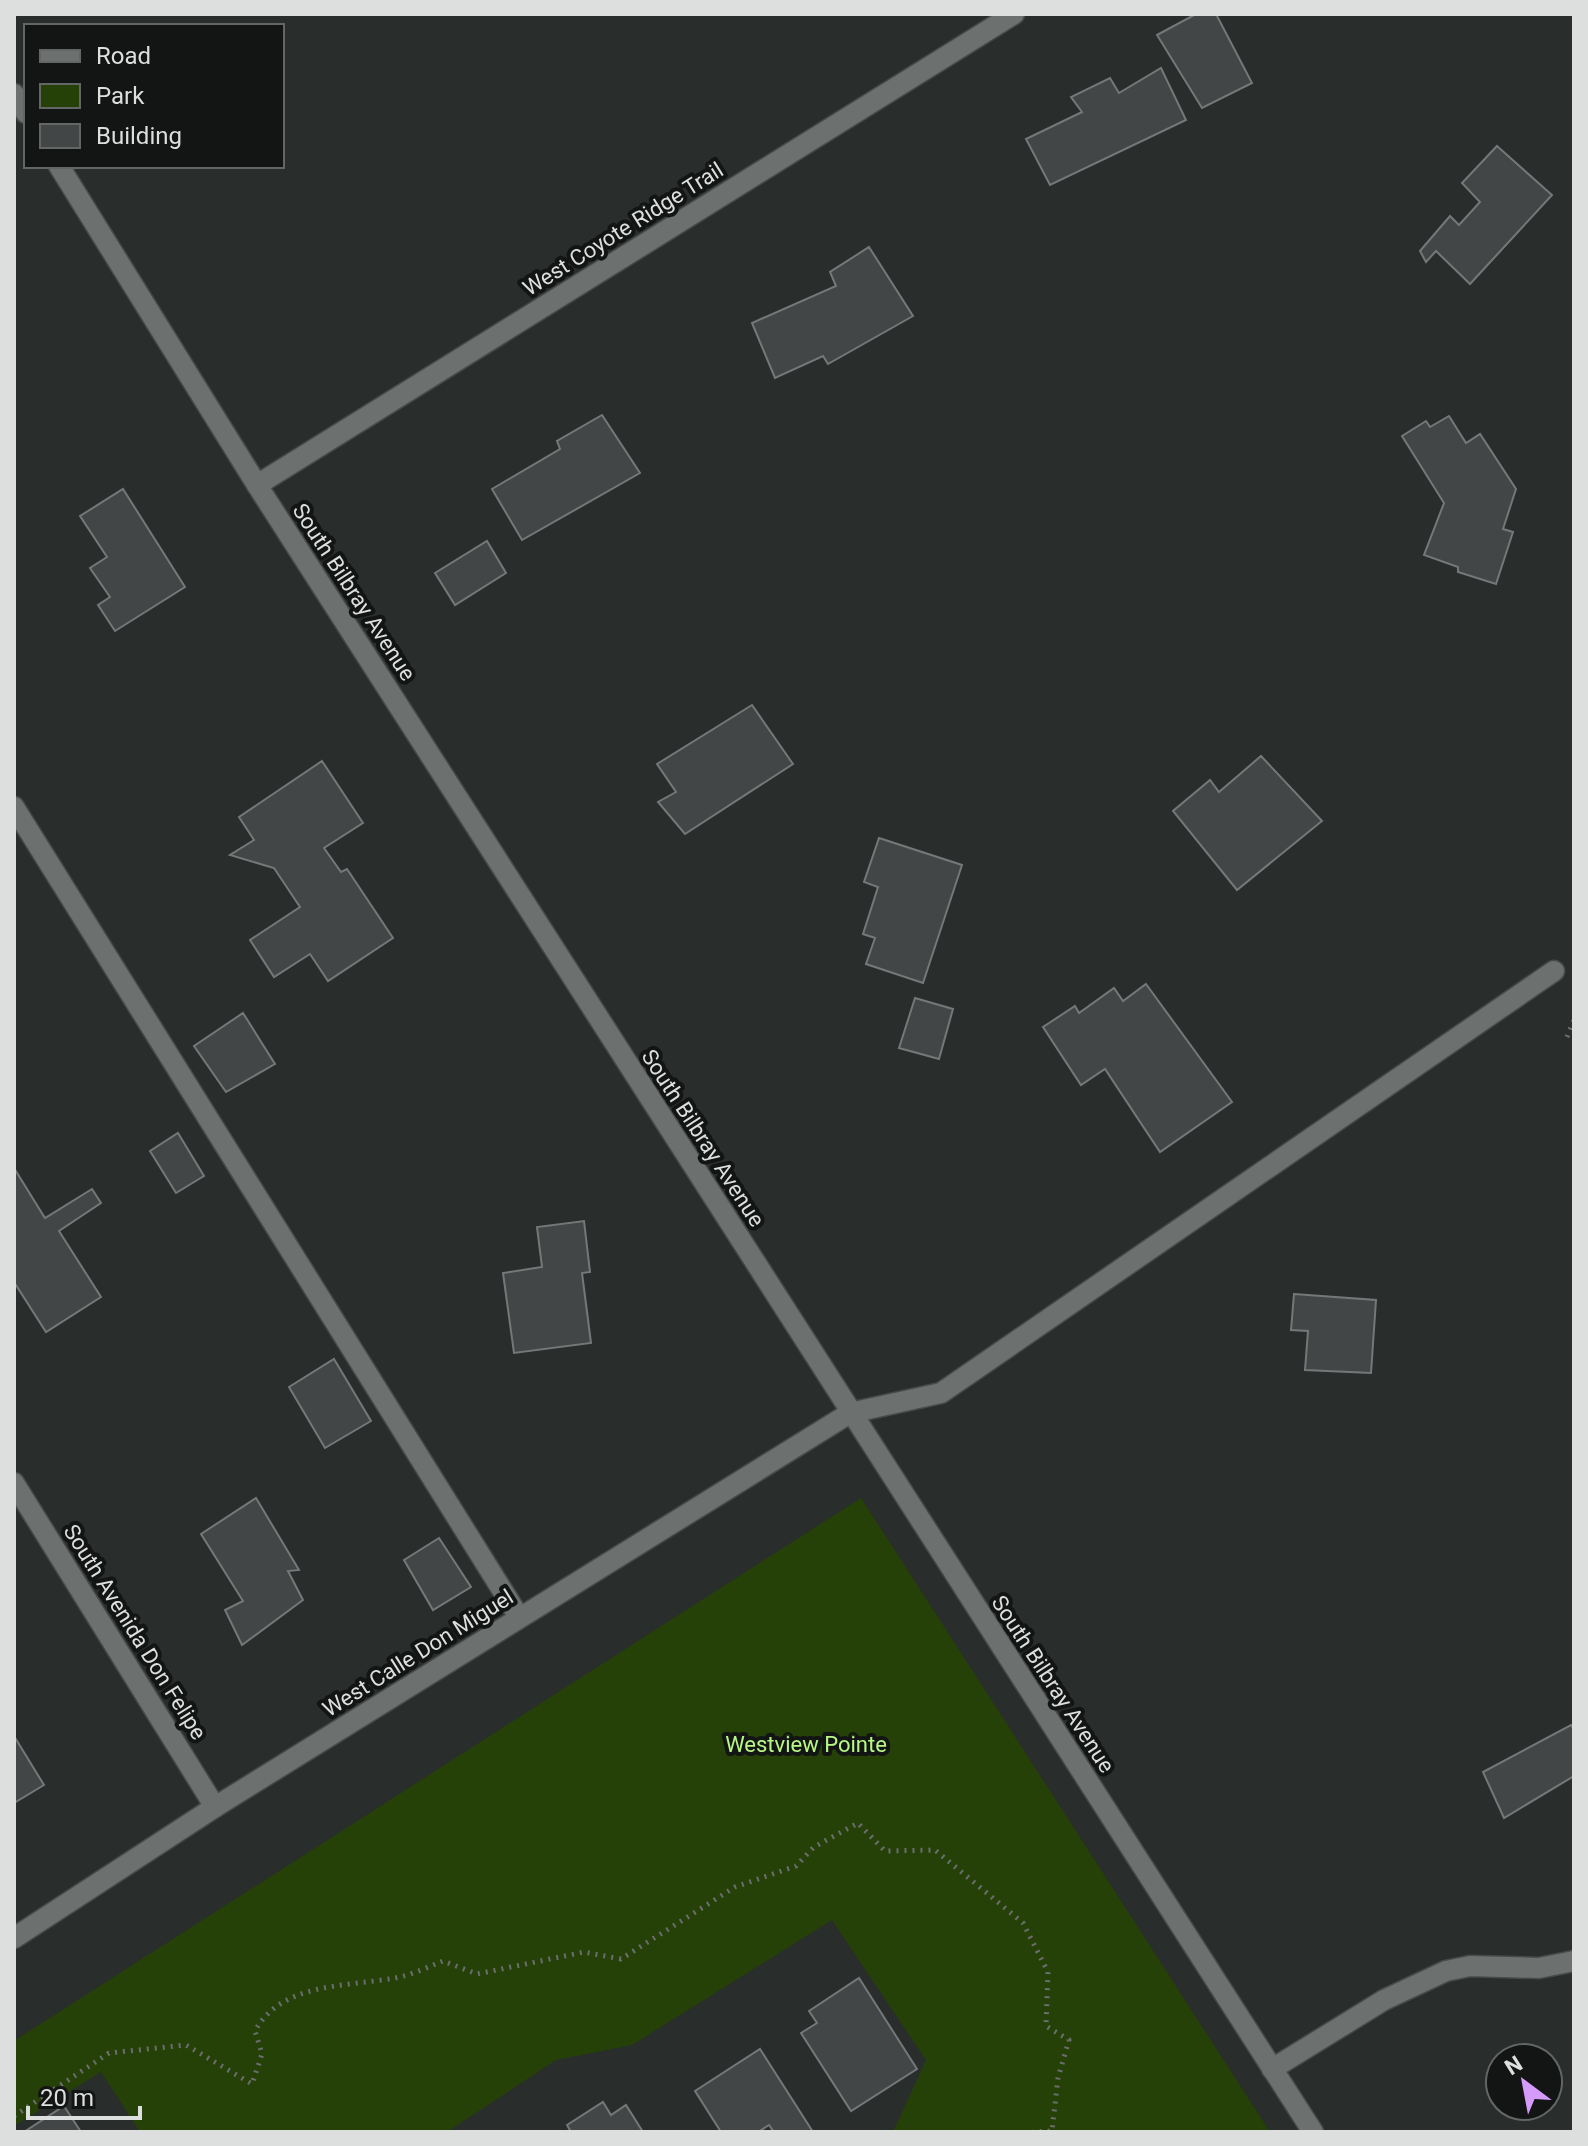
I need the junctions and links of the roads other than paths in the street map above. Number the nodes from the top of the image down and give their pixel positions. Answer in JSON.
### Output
{"nodes":[{"id":1,"x":1014,"y":14,"type":"edge"},
{"id":2,"x":60,"y":168,"type":"edge"},
{"id":3,"x":257,"y":485,"type":"junction"},
{"id":4,"x":14,"y":807,"type":"edge"},
{"id":5,"x":1554,"y":971,"type":"dead end"},
{"id":6,"x":850,"y":1413,"type":"junction"},
{"id":7,"x":14,"y":1483,"type":"edge"},
{"id":8,"x":519,"y":1617,"type":"junction"},
{"id":9,"x":215,"y":1807,"type":"junction"},
{"id":10,"x":14,"y":1938,"type":"edge"},
{"id":11,"x":1574,"y":1961,"type":"edge"},
{"id":12,"x":1272,"y":2069,"type":"junction"},
{"id":13,"x":1313,"y":2132,"type":"edge"}],
"edges":[{"from":1,"to":3,"type":"street","name":"West Coyote Ridge Trail"},
{"from":2,"to":3,"type":"street","name":"South Bilbray Avenue"},
{"from":3,"to":6,"type":"street","name":"South Bilbray Avenue"},
{"from":4,"to":8,"type":"street"},
{"from":5,"to":6,"type":"street","name":"West Calle Don Miguel"},
{"from":6,"to":8,"type":"street","name":"West Calle Don Miguel"},
{"from":6,"to":12,"type":"street","name":"South Bilbray Avenue"},
{"from":7,"to":9,"type":"street","name":"South Avenida Don Felipe"},
{"from":8,"to":9,"type":"street","name":"West Calle Don Miguel"},
{"from":9,"to":10,"type":"street","name":"West Calle Don Miguel"},
{"from":11,"to":12,"type":"street"},
{"from":12,"to":13,"type":"street","name":"South Bilbray Avenue"}]}
